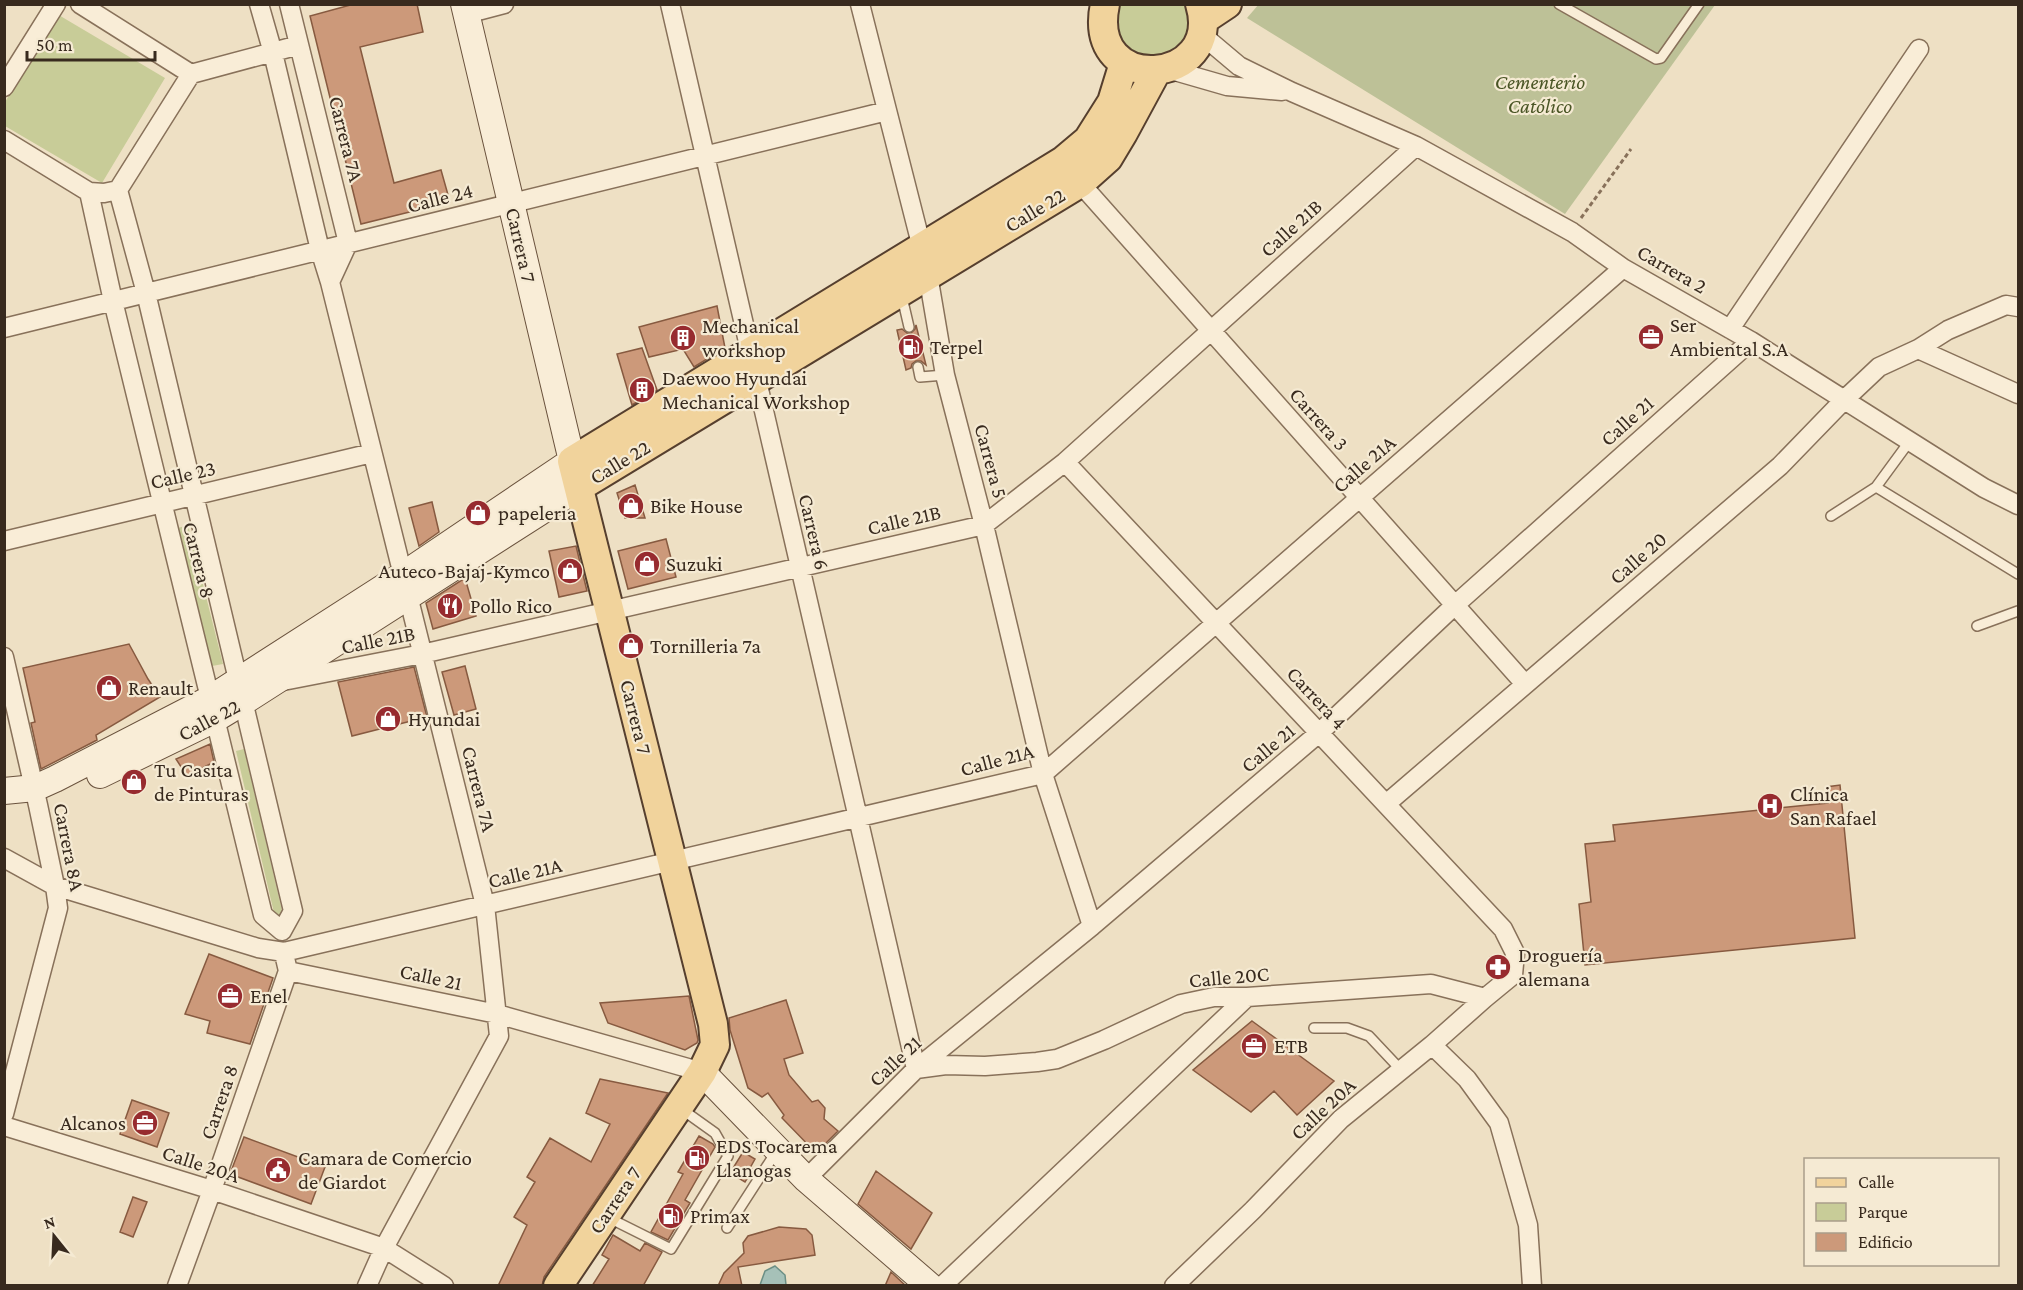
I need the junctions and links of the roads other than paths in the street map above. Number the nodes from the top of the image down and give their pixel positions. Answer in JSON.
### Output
{"nodes":[{"id":1,"x":56,"y":4,"type":"edge"},
{"id":2,"x":80,"y":4,"type":"edge"},
{"id":3,"x":259,"y":4,"type":"edge"},
{"id":4,"x":289,"y":4,"type":"edge"},
{"id":5,"x":504,"y":4,"type":"edge"},
{"id":6,"x":670,"y":4,"type":"edge"},
{"id":7,"x":860,"y":4,"type":"edge"},
{"id":8,"x":1227,"y":4,"type":"edge"},
{"id":9,"x":1559,"y":4,"type":"edge"},
{"id":10,"x":1699,"y":4,"type":"edge"},
{"id":11,"x":465,"y":9,"type":"edge"},
{"id":12,"x":1095,"y":9,"type":"edge"},
{"id":13,"x":1201,"y":20,"type":"edge"},
{"id":14,"x":299,"y":45,"type":"junction"},
{"id":15,"x":1920,"y":49,"type":"dead end"},
{"id":16,"x":273,"y":53,"type":"junction"},
{"id":17,"x":1124,"y":63,"type":"junction"},
{"id":18,"x":1162,"y":70,"type":"junction"},
{"id":19,"x":191,"y":74,"type":"junction"},
{"id":20,"x":4,"y":87,"type":"edge"},
{"id":21,"x":1292,"y":92,"type":"junction"},
{"id":22,"x":887,"y":111,"type":"junction"},
{"id":23,"x":4,"y":140,"type":"edge"},
{"id":24,"x":1416,"y":146,"type":"junction"},
{"id":25,"x":705,"y":156,"type":"junction"},
{"id":26,"x":1080,"y":183,"type":"junction"},
{"id":27,"x":118,"y":190,"type":"junction"},
{"id":28,"x":89,"y":192,"type":"junction"},
{"id":29,"x":511,"y":203,"type":"junction"},
{"id":30,"x":348,"y":243,"type":"junction"},
{"id":31,"x":320,"y":250,"type":"junction"},
{"id":32,"x":925,"y":261,"type":"junction"},
{"id":33,"x":1623,"y":268,"type":"junction"},
{"id":34,"x":330,"y":282,"type":"junction"},
{"id":35,"x":901,"y":291,"type":"junction"},
{"id":36,"x":146,"y":293,"type":"junction"},
{"id":37,"x":113,"y":301,"type":"junction"},
{"id":38,"x":2019,"y":307,"type":"edge"},
{"id":39,"x":909,"y":327,"type":"dead end"},
{"id":40,"x":4,"y":328,"type":"edge"},
{"id":41,"x":1730,"y":329,"type":"junction"},
{"id":42,"x":1211,"y":331,"type":"junction"},
{"id":43,"x":1751,"y":341,"type":"junction"},
{"id":44,"x":1918,"y":349,"type":"junction"},
{"id":45,"x":753,"y":366,"type":"junction"},
{"id":46,"x":918,"y":367,"type":"dead end"},
{"id":47,"x":945,"y":375,"type":"junction"},
{"id":48,"x":2019,"y":394,"type":"edge"},
{"id":49,"x":1844,"y":400,"type":"junction"},
{"id":50,"x":1909,"y":441,"type":"junction"},
{"id":51,"x":372,"y":453,"type":"junction"},
{"id":52,"x":1065,"y":462,"type":"junction"},
{"id":53,"x":576,"y":474,"type":"junction"},
{"id":54,"x":1876,"y":487,"type":"junction"},
{"id":55,"x":194,"y":496,"type":"junction"},
{"id":56,"x":1359,"y":498,"type":"junction"},
{"id":57,"x":162,"y":503,"type":"junction"},
{"id":58,"x":2019,"y":505,"type":"edge"},
{"id":59,"x":1832,"y":516,"type":"dead end"},
{"id":60,"x":984,"y":525,"type":"junction"},
{"id":61,"x":4,"y":541,"type":"edge"},
{"id":62,"x":799,"y":567,"type":"junction"},
{"id":63,"x":2019,"y":574,"type":"edge"},
{"id":64,"x":406,"y":586,"type":"junction"},
{"id":65,"x":1455,"y":605,"type":"junction"},
{"id":66,"x":610,"y":611,"type":"junction"},
{"id":67,"x":2019,"y":611,"type":"edge"},
{"id":68,"x":1216,"y":623,"type":"junction"},
{"id":69,"x":1977,"y":626,"type":"dead end"},
{"id":70,"x":422,"y":654,"type":"junction"},
{"id":71,"x":4,"y":657,"type":"edge"},
{"id":72,"x":273,"y":684,"type":"junction"},
{"id":73,"x":1525,"y":684,"type":"junction"},
{"id":74,"x":241,"y":692,"type":"junction"},
{"id":75,"x":212,"y":709,"type":"junction"},
{"id":76,"x":1319,"y":733,"type":"junction"},
{"id":77,"x":1043,"y":774,"type":"junction"},
{"id":78,"x":4,"y":791,"type":"edge"},
{"id":79,"x":37,"y":796,"type":"junction"},
{"id":80,"x":1386,"y":804,"type":"junction"},
{"id":81,"x":4,"y":809,"type":"edge"},
{"id":82,"x":858,"y":818,"type":"junction"},
{"id":83,"x":4,"y":858,"type":"edge"},
{"id":84,"x":673,"y":861,"type":"junction"},
{"id":85,"x":55,"y":886,"type":"junction"},
{"id":86,"x":484,"y":905,"type":"junction"},
{"id":87,"x":1092,"y":926,"type":"junction"},
{"id":88,"x":282,"y":931,"type":"junction"},
{"id":89,"x":284,"y":952,"type":"junction"},
{"id":90,"x":288,"y":971,"type":"junction"},
{"id":91,"x":1513,"y":975,"type":"joint"},
{"id":92,"x":1247,"y":998,"type":"junction"},
{"id":93,"x":1485,"y":998,"type":"junction"},
{"id":94,"x":497,"y":1014,"type":"junction"},
{"id":95,"x":1314,"y":1028,"type":"dead end"},
{"id":96,"x":1432,"y":1045,"type":"junction"},
{"id":97,"x":916,"y":1069,"type":"junction"},
{"id":98,"x":1401,"y":1070,"type":"junction"},
{"id":99,"x":702,"y":1072,"type":"junction"},
{"id":100,"x":678,"y":1106,"type":"junction"},
{"id":101,"x":4,"y":1114,"type":"edge"},
{"id":102,"x":4,"y":1126,"type":"edge"},
{"id":103,"x":777,"y":1149,"type":"junction"},
{"id":104,"x":806,"y":1179,"type":"junction"},
{"id":105,"x":212,"y":1190,"type":"junction"},
{"id":106,"x":605,"y":1216,"type":"junction"},
{"id":107,"x":727,"y":1228,"type":"dead end"},
{"id":108,"x":384,"y":1248,"type":"junction"},
{"id":109,"x":177,"y":1286,"type":"edge"},
{"id":110,"x":367,"y":1286,"type":"edge"},
{"id":111,"x":444,"y":1286,"type":"edge"},
{"id":112,"x":558,"y":1286,"type":"edge"},
{"id":113,"x":930,"y":1286,"type":"edge"},
{"id":114,"x":942,"y":1286,"type":"edge"},
{"id":115,"x":1174,"y":1286,"type":"edge"},
{"id":116,"x":1532,"y":1286,"type":"edge"}],
"edges":[{"from":1,"to":20,"type":"street"},
{"from":2,"to":19,"type":"street"},
{"from":3,"to":16,"type":"street","name":"Carrera 7A"},
{"from":4,"to":14,"type":"street","name":"Carrera 7A"},
{"from":5,"to":11,"type":"street"},
{"from":6,"to":25,"type":"street","name":"Carrera 6"},
{"from":7,"to":22,"type":"street","name":"Carrera 5"},
{"from":8,"to":13,"type":"main road"},
{"from":9,"to":10,"type":"lane"},
{"from":11,"to":29,"type":"main road","name":"Carrera 7"},
{"from":12,"to":17,"type":"main road"},
{"from":13,"to":18,"type":"main road"},
{"from":13,"to":21,"type":"street","name":"Carrera 2"},
{"from":14,"to":16,"type":"street"},
{"from":14,"to":30,"type":"street","name":"Carrera 7A"},
{"from":15,"to":41,"type":"street"},
{"from":16,"to":19,"type":"street"},
{"from":16,"to":31,"type":"street","name":"Carrera 7A"},
{"from":17,"to":18,"type":"main road"},
{"from":17,"to":32,"type":"main road","name":"Calle 22"},
{"from":18,"to":21,"type":"street","name":"Carrera 2"},
{"from":18,"to":26,"type":"main road","name":"Calle 22"},
{"from":19,"to":27,"type":"street"},
{"from":21,"to":24,"type":"street","name":"Carrera 2"},
{"from":22,"to":25,"type":"street","name":"Calle 24"},
{"from":22,"to":32,"type":"street","name":"Carrera 5"},
{"from":23,"to":28,"type":"street"},
{"from":24,"to":33,"type":"street","name":"Carrera 2"},
{"from":24,"to":42,"type":"street","name":"Calle 21B"},
{"from":25,"to":29,"type":"street","name":"Calle 24"},
{"from":25,"to":45,"type":"street","name":"Carrera 6"},
{"from":26,"to":32,"type":"main road","name":"Calle 22"},
{"from":26,"to":42,"type":"street","name":"Carrera 3"},
{"from":27,"to":28,"type":"street"},
{"from":27,"to":36,"type":"street","name":"Carrera 8"},
{"from":28,"to":37,"type":"street","name":"Carrera 8"},
{"from":29,"to":30,"type":"street","name":"Calle 24"},
{"from":29,"to":53,"type":"main road","name":"Carrera 7"},
{"from":30,"to":31,"type":"street","name":"Calle 24"},
{"from":30,"to":34,"type":"street"},
{"from":31,"to":34,"type":"street","name":"Carrera 7A"},
{"from":31,"to":36,"type":"street","name":"Calle 24"},
{"from":32,"to":35,"type":"main road","name":"Calle 22"},
{"from":32,"to":45,"type":"main road","name":"Calle 22"},
{"from":32,"to":47,"type":"street","name":"Carrera 5"},
{"from":33,"to":41,"type":"street","name":"Carrera 2"},
{"from":33,"to":56,"type":"street","name":"Calle 21A"},
{"from":34,"to":51,"type":"street","name":"Carrera 7A"},
{"from":35,"to":39,"type":"lane"},
{"from":35,"to":45,"type":"main road","name":"Calle 22"},
{"from":36,"to":37,"type":"street","name":"Calle 24"},
{"from":36,"to":55,"type":"street","name":"Carrera 8"},
{"from":37,"to":40,"type":"street","name":"Calle 24"},
{"from":37,"to":57,"type":"street","name":"Carrera 8"},
{"from":38,"to":44,"type":"street","name":"Calle 20"},
{"from":41,"to":43,"type":"street","name":"Carrera 2"},
{"from":42,"to":52,"type":"street","name":"Calle 21B"},
{"from":42,"to":56,"type":"street","name":"Carrera 3"},
{"from":43,"to":49,"type":"street","name":"Carrera 2"},
{"from":43,"to":65,"type":"street","name":"Calle 21"},
{"from":44,"to":48,"type":"street"},
{"from":44,"to":49,"type":"street","name":"Calle 20"},
{"from":45,"to":53,"type":"main road","name":"Calle 22"},
{"from":45,"to":62,"type":"street","name":"Carrera 6"},
{"from":46,"to":47,"type":"lane"},
{"from":47,"to":60,"type":"street","name":"Carrera 5"},
{"from":49,"to":50,"type":"street","name":"Carrera 2"},
{"from":49,"to":73,"type":"street","name":"Calle 20"},
{"from":50,"to":54,"type":"lane"},
{"from":50,"to":58,"type":"street","name":"Carrera 2"},
{"from":51,"to":55,"type":"street","name":"Calle 23"},
{"from":51,"to":64,"type":"street","name":"Carrera 7A"},
{"from":52,"to":60,"type":"street","name":"Calle 21B"},
{"from":52,"to":68,"type":"street","name":"Carrera 4"},
{"from":53,"to":64,"type":"main road","name":"Calle 22"},
{"from":53,"to":66,"type":"main road","name":"Carrera 7"},
{"from":54,"to":59,"type":"lane"},
{"from":54,"to":63,"type":"lane"},
{"from":55,"to":57,"type":"street","name":"Calle 23"},
{"from":55,"to":74,"type":"street","name":"Carrera 8"},
{"from":56,"to":65,"type":"street","name":"Carrera 3"},
{"from":56,"to":68,"type":"street","name":"Calle 21A"},
{"from":57,"to":61,"type":"street","name":"Calle 23"},
{"from":57,"to":75,"type":"street","name":"Carrera 8"},
{"from":60,"to":62,"type":"street","name":"Calle 21B"},
{"from":60,"to":77,"type":"street","name":"Carrera 5"},
{"from":62,"to":66,"type":"street","name":"Calle 21B"},
{"from":62,"to":82,"type":"street","name":"Carrera 6"},
{"from":64,"to":70,"type":"street","name":"Carrera 7A"},
{"from":64,"to":72,"type":"main road","name":"Calle 22"},
{"from":64,"to":74,"type":"main road","name":"Calle 22"},
{"from":65,"to":73,"type":"street","name":"Carrera 3"},
{"from":65,"to":76,"type":"street","name":"Calle 21"},
{"from":66,"to":70,"type":"street","name":"Calle 21B"},
{"from":66,"to":84,"type":"main road","name":"Carrera 7"},
{"from":67,"to":69,"type":"lane"},
{"from":68,"to":76,"type":"street","name":"Carrera 4"},
{"from":68,"to":77,"type":"street","name":"Calle 21A"},
{"from":70,"to":72,"type":"street","name":"Calle 21B"},
{"from":70,"to":86,"type":"street","name":"Carrera 7A"},
{"from":71,"to":79,"type":"street","name":"Carrera 8A"},
{"from":72,"to":74,"type":"main road","name":"Calle 22"},
{"from":73,"to":80,"type":"street","name":"Calle 20"},
{"from":74,"to":75,"type":"main road","name":"Calle 22"},
{"from":74,"to":88,"type":"street","name":"Carrera 8"},
{"from":75,"to":79,"type":"main road","name":"Calle 22"},
{"from":75,"to":88,"type":"street","name":"Carrera 8"},
{"from":76,"to":80,"type":"street","name":"Carrera 4"},
{"from":76,"to":87,"type":"street","name":"Calle 21"},
{"from":77,"to":82,"type":"street","name":"Calle 21A"},
{"from":77,"to":87,"type":"street","name":"Carrera 5"},
{"from":78,"to":79,"type":"main road","name":"Calle 22"},
{"from":79,"to":81,"type":"main road","name":"Calle 22"},
{"from":79,"to":85,"type":"street","name":"Carrera 8A"},
{"from":80,"to":91,"type":"street","name":"Carrera 4"},
{"from":82,"to":84,"type":"street","name":"Calle 21A"},
{"from":82,"to":97,"type":"street","name":"Carrera 6"},
{"from":83,"to":85,"type":"street"},
{"from":84,"to":86,"type":"street","name":"Calle 21A"},
{"from":84,"to":99,"type":"main road","name":"Carrera 7"},
{"from":85,"to":89,"type":"street"},
{"from":85,"to":101,"type":"street","name":"Carrera 8A"},
{"from":86,"to":89,"type":"street","name":"Calle 21A"},
{"from":86,"to":94,"type":"street","name":"Carrera 7A"},
{"from":87,"to":97,"type":"street","name":"Calle 21"},
{"from":88,"to":89,"type":"street","name":"Carrera 8"},
{"from":89,"to":90,"type":"street","name":"Carrera 8"},
{"from":90,"to":94,"type":"street","name":"Calle 21"},
{"from":90,"to":105,"type":"street","name":"Carrera 8"},
{"from":91,"to":93,"type":"street","name":"Calle 20A"},
{"from":92,"to":93,"type":"street","name":"Calle 20C"},
{"from":92,"to":97,"type":"street","name":"Calle 20C"},
{"from":92,"to":114,"type":"street"},
{"from":93,"to":96,"type":"street","name":"Calle 20A"},
{"from":94,"to":99,"type":"street","name":"Calle 21"},
{"from":94,"to":108,"type":"street","name":"Carrera 7A"},
{"from":95,"to":98,"type":"lane"},
{"from":96,"to":98,"type":"street","name":"Calle 20A"},
{"from":96,"to":116,"type":"street"},
{"from":97,"to":104,"type":"street","name":"Calle 21"},
{"from":98,"to":115,"type":"street","name":"Calle 20A"},
{"from":99,"to":100,"type":"main road","name":"Carrera 7"},
{"from":99,"to":103,"type":"main road"},
{"from":100,"to":106,"type":"main road","name":"Carrera 7"},
{"from":100,"to":106,"type":"lane"},
{"from":102,"to":105,"type":"street","name":"Calle 20A"},
{"from":103,"to":104,"type":"main road"},
{"from":103,"to":107,"type":"lane"},
{"from":104,"to":113,"type":"main road"},
{"from":105,"to":108,"type":"street","name":"Calle 20A"},
{"from":105,"to":109,"type":"street","name":"Carrera 8"},
{"from":106,"to":112,"type":"main road","name":"Carrera 7"},
{"from":108,"to":110,"type":"street","name":"Carrera 7A"},
{"from":108,"to":111,"type":"street","name":"Calle 20A"}]}
